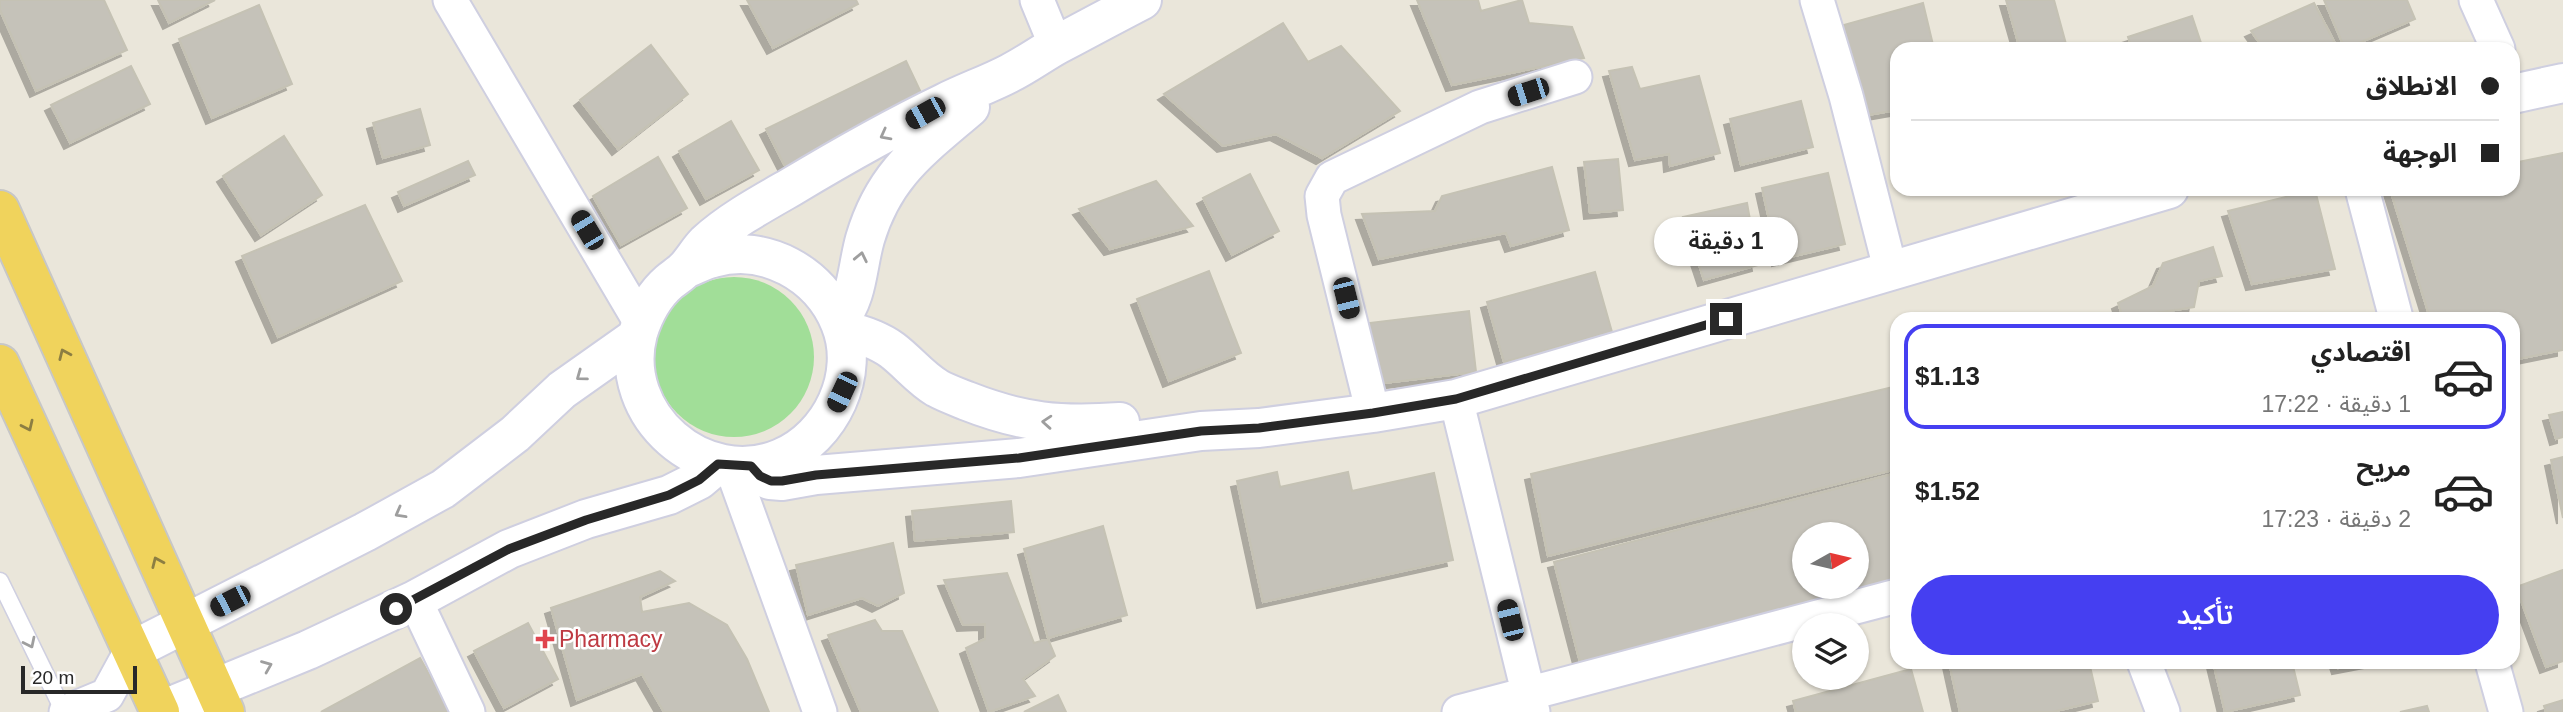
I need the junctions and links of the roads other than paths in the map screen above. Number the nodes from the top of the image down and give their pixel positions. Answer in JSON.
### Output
{"nodes":[{"id":1,"x":450,"y":0,"type":"edge"},
{"id":2,"x":1037,"y":0,"type":"edge"},
{"id":3,"x":1142,"y":0,"type":"edge"},
{"id":4,"x":1817,"y":0,"type":"edge"},
{"id":5,"x":2476,"y":0,"type":"edge"},
{"id":6,"x":2495,"y":42,"type":"edge"},
{"id":7,"x":1056,"y":46,"type":"junction"},
{"id":8,"x":1012,"y":72,"type":"junction"},
{"id":9,"x":1575,"y":77,"type":"dead end"},
{"id":10,"x":2563,"y":83,"type":"edge"},
{"id":11,"x":2520,"y":88,"type":"edge"},
{"id":12,"x":2146,"y":196,"type":"edge"},
{"id":13,"x":2364,"y":196,"type":"edge"},
{"id":14,"x":0,"y":210,"type":"edge"},
{"id":15,"x":685,"y":270,"type":"junction"},
{"id":16,"x":1891,"y":272,"type":"junction"},
{"id":17,"x":2394,"y":312,"type":"edge"},
{"id":18,"x":841,"y":325,"type":"junction"},
{"id":19,"x":639,"y":330,"type":"junction"},
{"id":20,"x":0,"y":363,"type":"edge"},
{"id":21,"x":1456,"y":399,"type":"junction"},
{"id":22,"x":1373,"y":413,"type":"junction"},
{"id":23,"x":1259,"y":428,"type":"junction"},
{"id":24,"x":734,"y":465,"type":"junction"},
{"id":25,"x":0,"y":581,"type":"edge"},
{"id":26,"x":1890,"y":598,"type":"edge"},
{"id":27,"x":415,"y":600,"type":"junction"},
{"id":28,"x":185,"y":624,"type":"junction"},
{"id":29,"x":131,"y":651,"type":"junction"},
{"id":30,"x":2147,"y":669,"type":"edge"},
{"id":31,"x":2494,"y":669,"type":"edge"},
{"id":32,"x":107,"y":695,"type":"junction"},
{"id":33,"x":219,"y":700,"type":"edge"},
{"id":34,"x":1531,"y":702,"type":"edge"},
{"id":35,"x":65,"y":712,"type":"edge"},
{"id":36,"x":159,"y":712,"type":"edge"},
{"id":37,"x":468,"y":712,"type":"edge"},
{"id":38,"x":820,"y":712,"type":"edge"},
{"id":39,"x":1459,"y":712,"type":"edge"},
{"id":40,"x":2163,"y":712,"type":"edge"},
{"id":41,"x":2506,"y":712,"type":"edge"}],
"edges":[{"from":1,"to":19,"type":"street"},
{"from":2,"to":7,"type":"street"},
{"from":3,"to":7,"type":"main road"},
{"from":4,"to":16,"type":"street"},
{"from":5,"to":6,"type":"street"},
{"from":7,"to":8,"type":"main road"},
{"from":8,"to":15,"type":"main road","one_way":true},
{"from":18,"to":8,"type":"main road","one_way":true},
{"from":9,"to":22,"type":"street"},
{"from":10,"to":11,"type":"main road"},
{"from":12,"to":16,"type":"main road"},
{"from":13,"to":17,"type":"street"},
{"from":28,"to":14,"type":"highway","one_way":true},
{"from":15,"to":18,"type":"main road"},
{"from":15,"to":19,"type":"main road"},
{"from":16,"to":21,"type":"main road"},
{"from":23,"to":18,"type":"main road","one_way":true},
{"from":18,"to":24,"type":"main road"},
{"from":19,"to":24,"type":"main road"},
{"from":19,"to":28,"type":"main road","one_way":true},
{"from":20,"to":29,"type":"highway","one_way":true},
{"from":21,"to":22,"type":"main road"},
{"from":21,"to":34,"type":"street"},
{"from":22,"to":23,"type":"main road"},
{"from":23,"to":24,"type":"main road"},
{"from":24,"to":27,"type":"main road"},
{"from":24,"to":38,"type":"street"},
{"from":25,"to":35,"type":"lane","one_way":true},
{"from":26,"to":34,"type":"street"},
{"from":33,"to":27,"type":"main road","one_way":true},
{"from":27,"to":37,"type":"street"},
{"from":28,"to":29,"type":"main road"},
{"from":28,"to":33,"type":"highway"},
{"from":29,"to":32,"type":"street"},
{"from":29,"to":36,"type":"highway"},
{"from":30,"to":40,"type":"street"},
{"from":31,"to":41,"type":"street"},
{"from":32,"to":35,"type":"street"},
{"from":32,"to":36,"type":"street"},
{"from":33,"to":36,"type":"main road"},
{"from":34,"to":39,"type":"street"}]}
